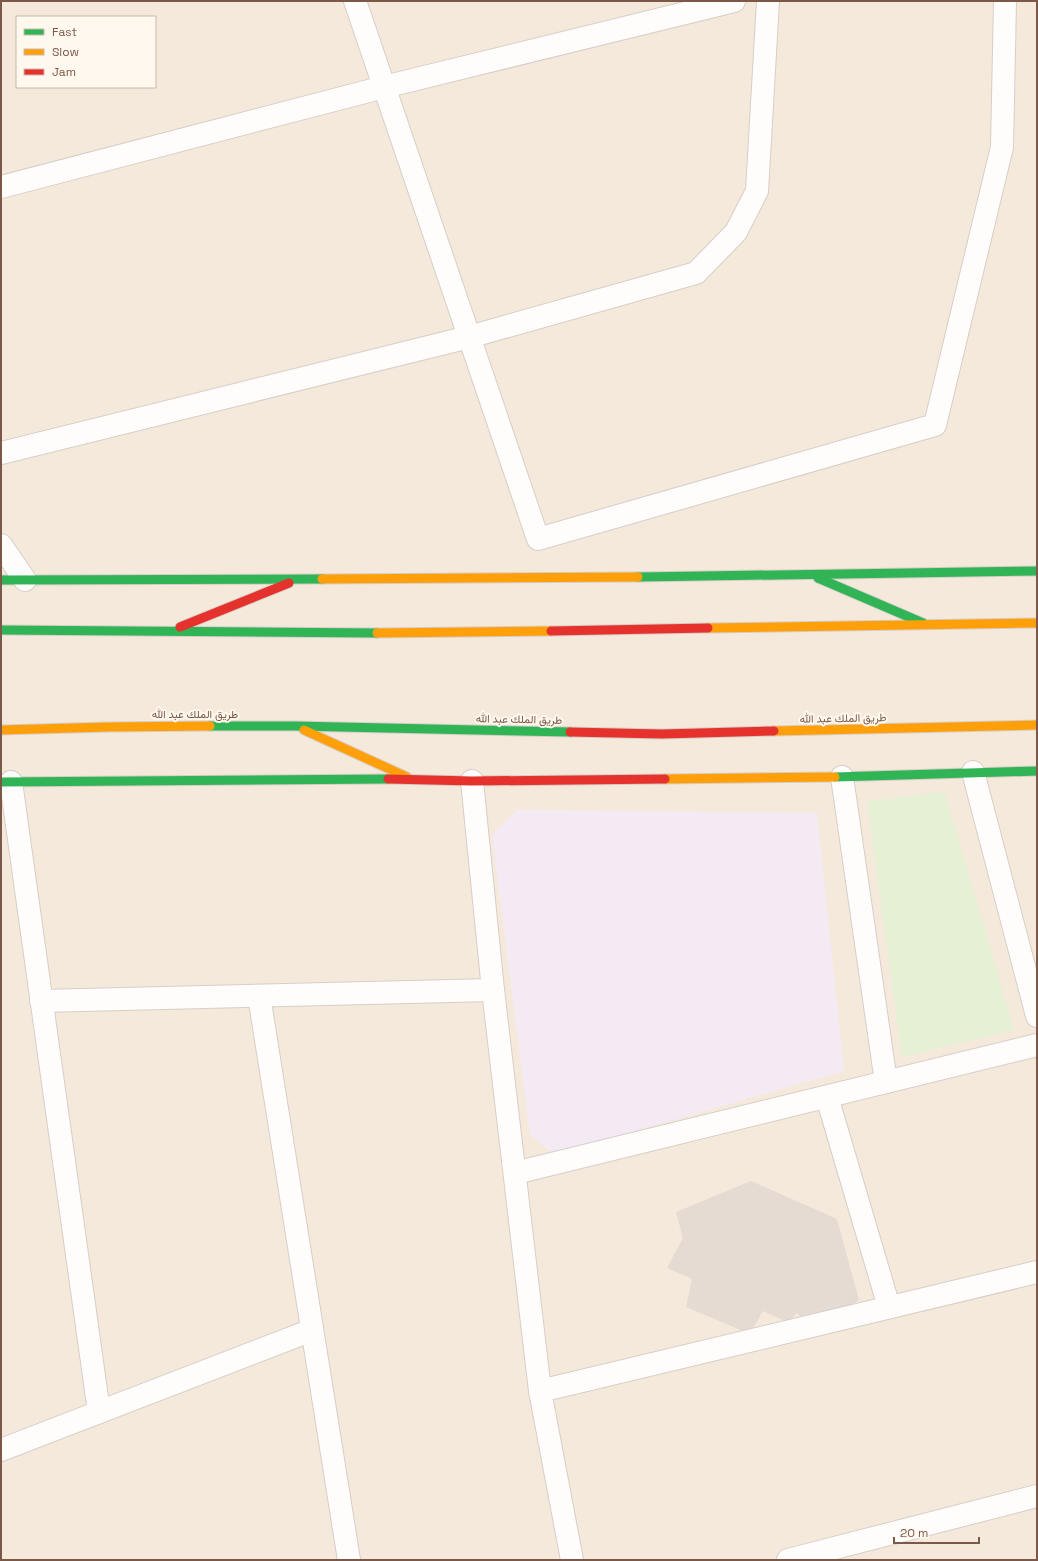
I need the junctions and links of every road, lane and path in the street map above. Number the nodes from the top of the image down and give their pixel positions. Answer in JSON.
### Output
{"nodes":[{"id":1,"x":355,"y":1,"type":"edge"},
{"id":2,"x":734,"y":1,"type":"edge"},
{"id":3,"x":768,"y":1,"type":"edge"},
{"id":4,"x":1005,"y":1,"type":"edge"},
{"id":5,"x":384,"y":87,"type":"junction"},
{"id":6,"x":1,"y":187,"type":"edge"},
{"id":7,"x":469,"y":337,"type":"junction"},
{"id":8,"x":1,"y":453,"type":"edge"},
{"id":9,"x":1,"y":545,"type":"edge"},
{"id":10,"x":1037,"y":571,"type":"edge"},
{"id":11,"x":812,"y":575,"type":"junction"},
{"id":12,"x":299,"y":579,"type":"junction"},
{"id":13,"x":1,"y":580,"type":"edge"},
{"id":14,"x":25,"y":580,"type":"junction"},
{"id":15,"x":1037,"y":623,"type":"edge"},
{"id":16,"x":929,"y":626,"type":"junction"},
{"id":17,"x":1,"y":630,"type":"edge"},
{"id":18,"x":170,"y":631,"type":"junction"},
{"id":19,"x":1037,"y":725,"type":"edge"},
{"id":20,"x":295,"y":726,"type":"junction"},
{"id":21,"x":1,"y":730,"type":"edge"},
{"id":22,"x":1037,"y":771,"type":"edge"},
{"id":23,"x":973,"y":772,"type":"junction"},
{"id":24,"x":842,"y":777,"type":"junction"},
{"id":25,"x":413,"y":779,"type":"junction"},
{"id":26,"x":472,"y":781,"type":"junction"},
{"id":27,"x":6,"y":782,"type":"edge"},
{"id":28,"x":494,"y":990,"type":"junction"},
{"id":29,"x":259,"y":996,"type":"junction"},
{"id":30,"x":41,"y":1001,"type":"junction"},
{"id":31,"x":1037,"y":1016,"type":"edge"},
{"id":32,"x":1037,"y":1045,"type":"edge"},
{"id":33,"x":886,"y":1082,"type":"junction"},
{"id":34,"x":827,"y":1096,"type":"junction"},
{"id":35,"x":515,"y":1173,"type":"junction"},
{"id":36,"x":1037,"y":1272,"type":"edge"},
{"id":37,"x":889,"y":1307,"type":"junction"},
{"id":38,"x":312,"y":1330,"type":"junction"},
{"id":39,"x":540,"y":1391,"type":"junction"},
{"id":40,"x":99,"y":1412,"type":"junction"},
{"id":41,"x":1,"y":1450,"type":"edge"},
{"id":42,"x":1037,"y":1496,"type":"edge"},
{"id":43,"x":349,"y":1560,"type":"edge"},
{"id":44,"x":572,"y":1560,"type":"edge"},
{"id":45,"x":788,"y":1560,"type":"edge"}],
"edges":[{"from":1,"to":5,"type":"street"},
{"from":2,"to":5,"type":"street"},
{"from":3,"to":7,"type":"street"},
{"from":4,"to":7,"type":"street"},
{"from":5,"to":6,"type":"street"},
{"from":5,"to":7,"type":"street"},
{"from":7,"to":8,"type":"street"},
{"from":9,"to":14,"type":"street"},
{"from":10,"to":11,"type":"street"},
{"from":11,"to":12,"type":"street"},
{"from":11,"to":16,"type":"street"},
{"from":12,"to":14,"type":"street"},
{"from":12,"to":18,"type":"street"},
{"from":13,"to":14,"type":"street"},
{"from":15,"to":16,"type":"street"},
{"from":16,"to":18,"type":"street"},
{"from":17,"to":18,"type":"street"},
{"from":19,"to":20,"type":"street","name":"طريق الملك عبد الله"},
{"from":20,"to":21,"type":"street","name":"طريق الملك عبد الله"},
{"from":20,"to":25,"type":"street"},
{"from":22,"to":23,"type":"street"},
{"from":23,"to":24,"type":"street"},
{"from":23,"to":31,"type":"street"},
{"from":24,"to":26,"type":"street"},
{"from":24,"to":33,"type":"street"},
{"from":25,"to":26,"type":"street"},
{"from":25,"to":27,"type":"street"},
{"from":26,"to":28,"type":"street"},
{"from":27,"to":30,"type":"street"},
{"from":28,"to":29,"type":"street"},
{"from":28,"to":35,"type":"street"},
{"from":29,"to":30,"type":"street"},
{"from":29,"to":38,"type":"street"},
{"from":30,"to":40,"type":"street"},
{"from":32,"to":33,"type":"street"},
{"from":33,"to":34,"type":"street"},
{"from":34,"to":35,"type":"street"},
{"from":34,"to":37,"type":"street"},
{"from":35,"to":39,"type":"street"},
{"from":36,"to":37,"type":"street"},
{"from":37,"to":39,"type":"street"},
{"from":38,"to":40,"type":"street"},
{"from":38,"to":43,"type":"street"},
{"from":39,"to":44,"type":"street"},
{"from":40,"to":41,"type":"street"},
{"from":42,"to":45,"type":"street"}]}
